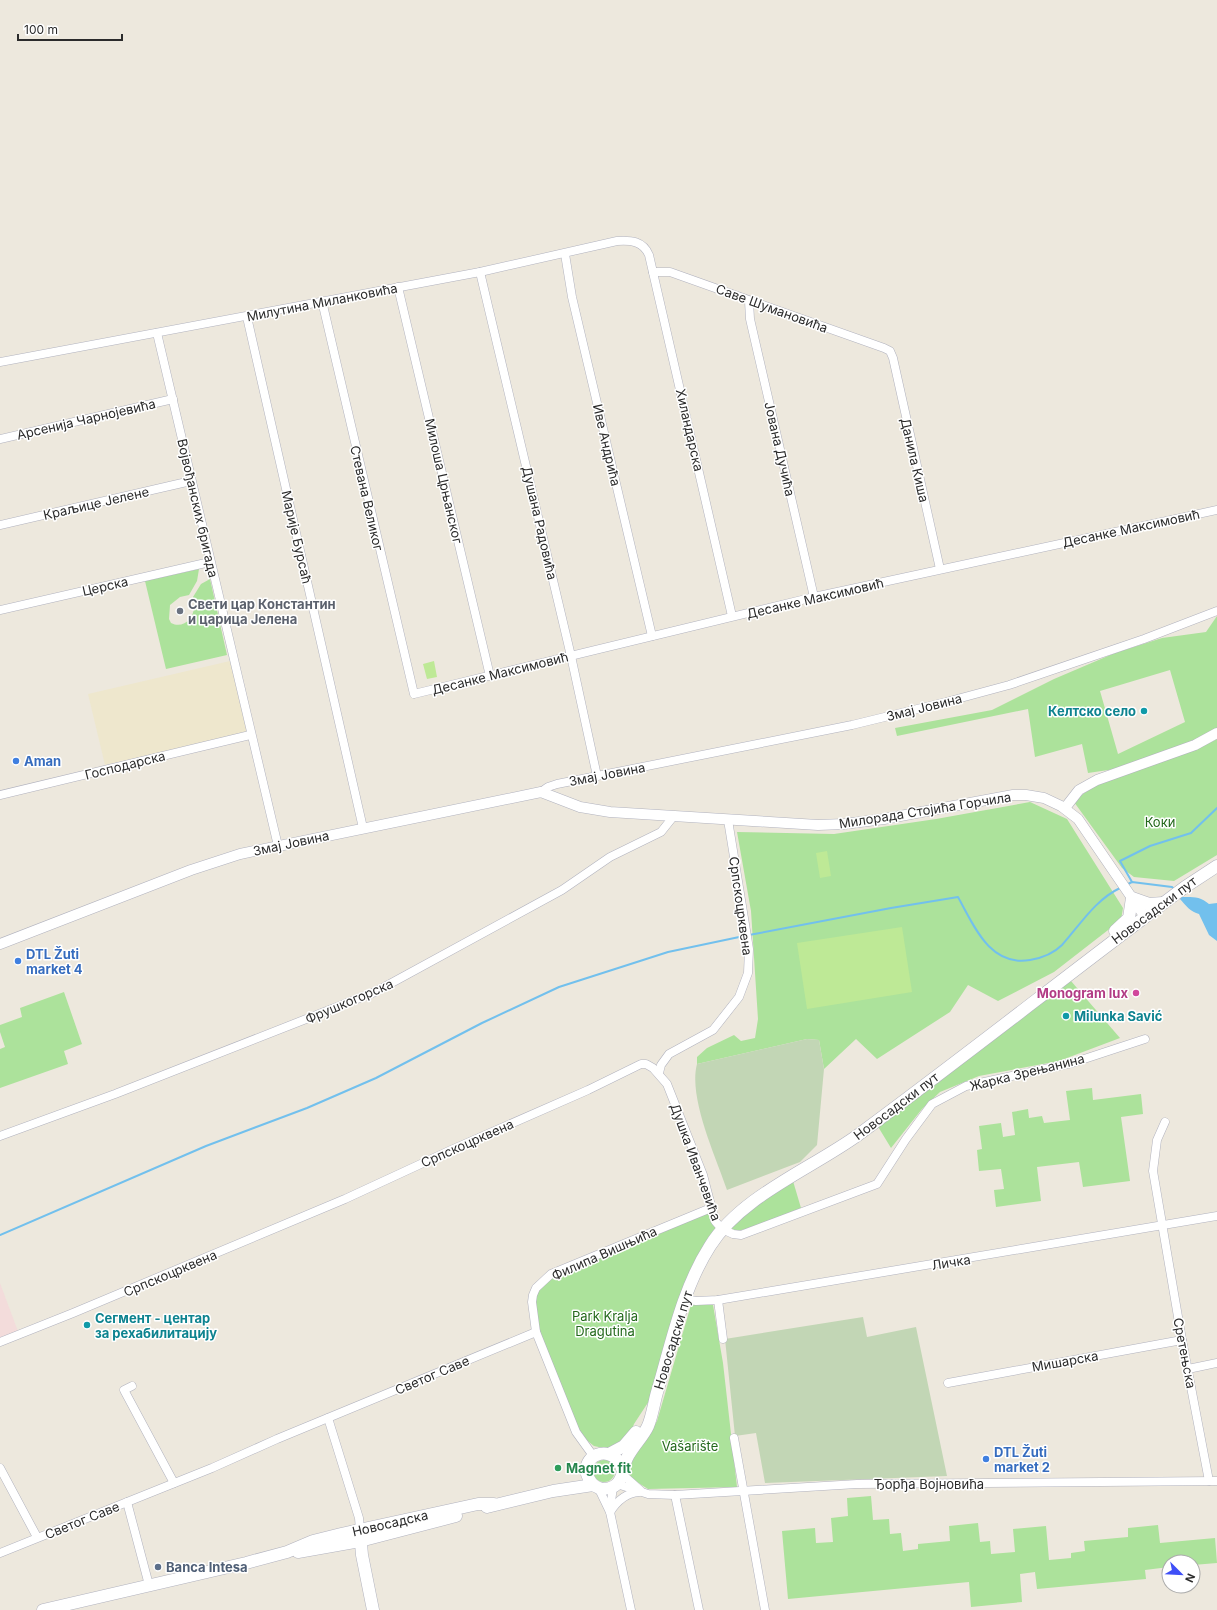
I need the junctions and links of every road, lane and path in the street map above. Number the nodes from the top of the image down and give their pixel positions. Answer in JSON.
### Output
{"nodes":[{"id":1,"x":643,"y":246,"type":"joint"},
{"id":2,"x":565,"y":254,"type":"junction"},
{"id":3,"x":480,"y":272,"type":"junction"},
{"id":4,"x":653,"y":272,"type":"junction"},
{"id":5,"x":398,"y":287,"type":"junction"},
{"id":6,"x":322,"y":301,"type":"junction"},
{"id":7,"x":749,"y":301,"type":"junction"},
{"id":8,"x":247,"y":317,"type":"junction"},
{"id":9,"x":157,"y":333,"type":"junction"},
{"id":10,"x":890,"y":351,"type":"joint"},
{"id":11,"x":0,"y":362,"type":"edge"},
{"id":12,"x":173,"y":399,"type":"junction"},
{"id":13,"x":0,"y":439,"type":"edge"},
{"id":14,"x":191,"y":481,"type":"junction"},
{"id":15,"x":1217,"y":510,"type":"edge"},
{"id":16,"x":0,"y":525,"type":"edge"},
{"id":17,"x":210,"y":562,"type":"junction"},
{"id":18,"x":940,"y":569,"type":"junction"},
{"id":19,"x":814,"y":597,"type":"junction"},
{"id":20,"x":0,"y":610,"type":"edge"},
{"id":21,"x":1217,"y":611,"type":"edge"},
{"id":22,"x":732,"y":616,"type":"junction"},
{"id":23,"x":652,"y":636,"type":"junction"},
{"id":24,"x":572,"y":656,"type":"junction"},
{"id":25,"x":490,"y":676,"type":"junction"},
{"id":26,"x":414,"y":694,"type":"joint"},
{"id":27,"x":1217,"y":733,"type":"edge"},
{"id":28,"x":250,"y":735,"type":"junction"},
{"id":29,"x":597,"y":776,"type":"junction"},
{"id":30,"x":541,"y":792,"type":"junction"},
{"id":31,"x":0,"y":795,"type":"edge"},
{"id":32,"x":1066,"y":808,"type":"junction"},
{"id":33,"x":673,"y":817,"type":"junction"},
{"id":34,"x":728,"y":820,"type":"junction"},
{"id":35,"x":363,"y":828,"type":"junction"},
{"id":36,"x":278,"y":846,"type":"junction"},
{"id":37,"x":1217,"y":866,"type":"edge"},
{"id":38,"x":1130,"y":894,"type":"junction"},
{"id":39,"x":1163,"y":903,"type":"junction"},
{"id":40,"x":1144,"y":917,"type":"junction"},
{"id":41,"x":0,"y":942,"type":"edge"},
{"id":42,"x":1107,"y":946,"type":"junction"},
{"id":43,"x":1145,"y":1039,"type":"dead end"},
{"id":44,"x":659,"y":1073,"type":"junction"},
{"id":45,"x":1164,"y":1122,"type":"dead end"},
{"id":46,"x":0,"y":1136,"type":"edge"},
{"id":47,"x":711,"y":1208,"type":"junction"},
{"id":48,"x":1217,"y":1216,"type":"edge"},
{"id":49,"x":1161,"y":1225,"type":"junction"},
{"id":50,"x":722,"y":1230,"type":"junction"},
{"id":51,"x":685,"y":1299,"type":"junction"},
{"id":52,"x":718,"y":1300,"type":"junction"},
{"id":53,"x":536,"y":1332,"type":"junction"},
{"id":54,"x":723,"y":1339,"type":"dead end"},
{"id":55,"x":1182,"y":1340,"type":"junction"},
{"id":56,"x":0,"y":1342,"type":"edge"},
{"id":57,"x":1217,"y":1363,"type":"edge"},
{"id":58,"x":1188,"y":1369,"type":"junction"},
{"id":59,"x":948,"y":1383,"type":"dead end"},
{"id":60,"x":132,"y":1386,"type":"dead end"},
{"id":61,"x":654,"y":1402,"type":"junction"},
{"id":62,"x":328,"y":1418,"type":"junction"},
{"id":63,"x":734,"y":1438,"type":"dead end"},
{"id":64,"x":609,"y":1454,"type":"junction"},
{"id":65,"x":594,"y":1457,"type":"junction"},
{"id":66,"x":0,"y":1468,"type":"edge"},
{"id":67,"x":587,"y":1471,"type":"junction"},
{"id":68,"x":619,"y":1478,"type":"junction"},
{"id":69,"x":1213,"y":1481,"type":"edge"},
{"id":70,"x":174,"y":1483,"type":"junction"},
{"id":71,"x":595,"y":1486,"type":"junction"},
{"id":72,"x":742,"y":1490,"type":"junction"},
{"id":73,"x":554,"y":1491,"type":"junction"},
{"id":74,"x":642,"y":1492,"type":"junction"},
{"id":75,"x":675,"y":1495,"type":"junction"},
{"id":76,"x":127,"y":1502,"type":"junction"},
{"id":77,"x":610,"y":1512,"type":"junction"},
{"id":78,"x":360,"y":1536,"type":"junction"},
{"id":79,"x":37,"y":1537,"type":"junction"},
{"id":80,"x":0,"y":1553,"type":"edge"},
{"id":81,"x":149,"y":1585,"type":"junction"},
{"id":82,"x":43,"y":1610,"type":"edge"},
{"id":83,"x":373,"y":1610,"type":"edge"},
{"id":84,"x":631,"y":1610,"type":"edge"},
{"id":85,"x":699,"y":1610,"type":"edge"},
{"id":86,"x":765,"y":1610,"type":"edge"}],
"edges":[{"from":1,"to":2,"type":"street","name":"Милутина Миланковића"},
{"from":1,"to":4,"type":"street","name":"Хиландарска"},
{"from":2,"to":3,"type":"street","name":"Милутина Миланковића"},
{"from":2,"to":23,"type":"street","name":"Иве Андрића"},
{"from":3,"to":5,"type":"street","name":"Милутина Миланковића"},
{"from":3,"to":24,"type":"street","name":"Душана Радовића"},
{"from":4,"to":7,"type":"street","name":"Саве Шумановића"},
{"from":4,"to":22,"type":"street","name":"Хиландарска"},
{"from":5,"to":6,"type":"street","name":"Милутина Миланковића"},
{"from":5,"to":25,"type":"street","name":"Милоша Црњанског"},
{"from":6,"to":8,"type":"street","name":"Милутина Миланковића"},
{"from":6,"to":26,"type":"street","name":"Стевана Великог"},
{"from":7,"to":10,"type":"street","name":"Саве Шумановића"},
{"from":7,"to":19,"type":"street","name":"Јована Дучића"},
{"from":8,"to":9,"type":"street","name":"Милутина Миланковића"},
{"from":8,"to":35,"type":"street","name":"Марије Бурсаћ"},
{"from":9,"to":11,"type":"street","name":"Милутина Миланковића"},
{"from":9,"to":12,"type":"street","name":"Војвођанских бригада"},
{"from":10,"to":18,"type":"street","name":"Данила Киша"},
{"from":12,"to":13,"type":"street","name":"Арсенија Чарнојевића"},
{"from":12,"to":14,"type":"street","name":"Војвођанских бригада"},
{"from":14,"to":16,"type":"street","name":"Краљице Јелене"},
{"from":14,"to":17,"type":"street","name":"Војвођанских бригада"},
{"from":15,"to":18,"type":"street","name":"Десанке Максимовић"},
{"from":17,"to":20,"type":"street","name":"Церска"},
{"from":17,"to":28,"type":"street","name":"Војвођанских бригада"},
{"from":18,"to":19,"type":"street","name":"Десанке Максимовић"},
{"from":19,"to":22,"type":"street","name":"Десанке Максимовић"},
{"from":21,"to":29,"type":"street","name":"Змај Јовина"},
{"from":22,"to":23,"type":"street","name":"Десанке Максимовић"},
{"from":23,"to":24,"type":"street","name":"Десанке Максимовић"},
{"from":24,"to":25,"type":"street","name":"Десанке Максимовић"},
{"from":24,"to":29,"type":"street","name":"Душана Радовића"},
{"from":25,"to":26,"type":"street","name":"Десанке Максимовић"},
{"from":27,"to":32,"type":"street"},
{"from":28,"to":31,"type":"street","name":"Господарска"},
{"from":28,"to":36,"type":"street","name":"Војвођанских бригада"},
{"from":29,"to":30,"type":"street","name":"Змај Јовина"},
{"from":30,"to":33,"type":"street","name":"Милорада Стојића Горчила"},
{"from":30,"to":35,"type":"street","name":"Змај Јовина"},
{"from":32,"to":34,"type":"street","name":"Милорада Стојића Горчила"},
{"from":32,"to":38,"type":"street"},
{"from":33,"to":34,"type":"street","name":"Милорада Стојића Горчила"},
{"from":33,"to":46,"type":"street","name":"Фрушкогорска"},
{"from":34,"to":44,"type":"street","name":"Српскоцрквена"},
{"from":35,"to":36,"type":"street","name":"Змај Јовина"},
{"from":36,"to":41,"type":"street","name":"Змај Јовина"},
{"from":37,"to":39,"type":"main road","name":"Новосадски пут"},
{"from":38,"to":39,"type":"main road"},
{"from":38,"to":40,"type":"street"},
{"from":38,"to":42,"type":"main road"},
{"from":39,"to":40,"type":"main road","name":"Новосадски пут"},
{"from":40,"to":42,"type":"main road","name":"Новосадски пут"},
{"from":42,"to":50,"type":"main road","name":"Новосадски пут"},
{"from":43,"to":50,"type":"street","name":"Жарка Зрењанина"},
{"from":44,"to":47,"type":"street","name":"Душка Иванчевића"},
{"from":44,"to":56,"type":"street","name":"Српскоцрквена"},
{"from":45,"to":49,"type":"street","name":"Сретењска"},
{"from":47,"to":50,"type":"street","name":"Душка Иванчевића"},
{"from":47,"to":53,"type":"street","name":"Филипа Вишњића"},
{"from":48,"to":49,"type":"street","name":"Личка"},
{"from":49,"to":52,"type":"street","name":"Личка"},
{"from":49,"to":55,"type":"street","name":"Сретењска"},
{"from":50,"to":51,"type":"main road","name":"Новосадски пут"},
{"from":51,"to":52,"type":"street","name":"Личка"},
{"from":51,"to":61,"type":"main road","name":"Новосадски пут"},
{"from":52,"to":54,"type":"street"},
{"from":53,"to":62,"type":"street","name":"Светог Саве"},
{"from":53,"to":65,"type":"street","name":"Филипа Вишњића"},
{"from":55,"to":58,"type":"street","name":"Сретењска"},
{"from":55,"to":59,"type":"street","name":"Мишарска"},
{"from":57,"to":58,"type":"street"},
{"from":58,"to":69,"type":"street","name":"Сретењска"},
{"from":60,"to":70,"type":"street"},
{"from":61,"to":64,"type":"main road","name":"Новосадски пут"},
{"from":61,"to":68,"type":"main road","name":"Новосадски пут"},
{"from":62,"to":70,"type":"street","name":"Светог Саве"},
{"from":62,"to":78,"type":"street"},
{"from":63,"to":72,"type":"street"},
{"from":64,"to":65,"type":"main road","name":"Новосадски пут"},
{"from":64,"to":68,"type":"main road"},
{"from":65,"to":67,"type":"main road"},
{"from":66,"to":79,"type":"street","name":"Светог Саве"},
{"from":67,"to":71,"type":"main road"},
{"from":67,"to":73,"type":"main road","name":"Новосадска"},
{"from":68,"to":71,"type":"main road"},
{"from":68,"to":74,"type":"street","name":"Ђорђа Војновића"},
{"from":68,"to":77,"type":"street"},
{"from":69,"to":72,"type":"street","name":"Ђорђа Војновића"},
{"from":70,"to":76,"type":"street","name":"Светог Саве"},
{"from":71,"to":73,"type":"main road","name":"Новосадска"},
{"from":71,"to":77,"type":"street"},
{"from":72,"to":75,"type":"street","name":"Ђорђа Војновића"},
{"from":72,"to":86,"type":"street"},
{"from":73,"to":78,"type":"main road","name":"Новосадска"},
{"from":74,"to":75,"type":"street","name":"Ђорђа Војновића"},
{"from":74,"to":77,"type":"street"},
{"from":75,"to":85,"type":"street"},
{"from":76,"to":79,"type":"street","name":"Светог Саве"},
{"from":76,"to":81,"type":"street","name":"Светог Саве"},
{"from":77,"to":84,"type":"street"},
{"from":78,"to":81,"type":"main road","name":"Новосадска"},
{"from":78,"to":83,"type":"main road"},
{"from":79,"to":80,"type":"street","name":"Светог Саве"},
{"from":81,"to":82,"type":"main road","name":"Новосадска"}]}
